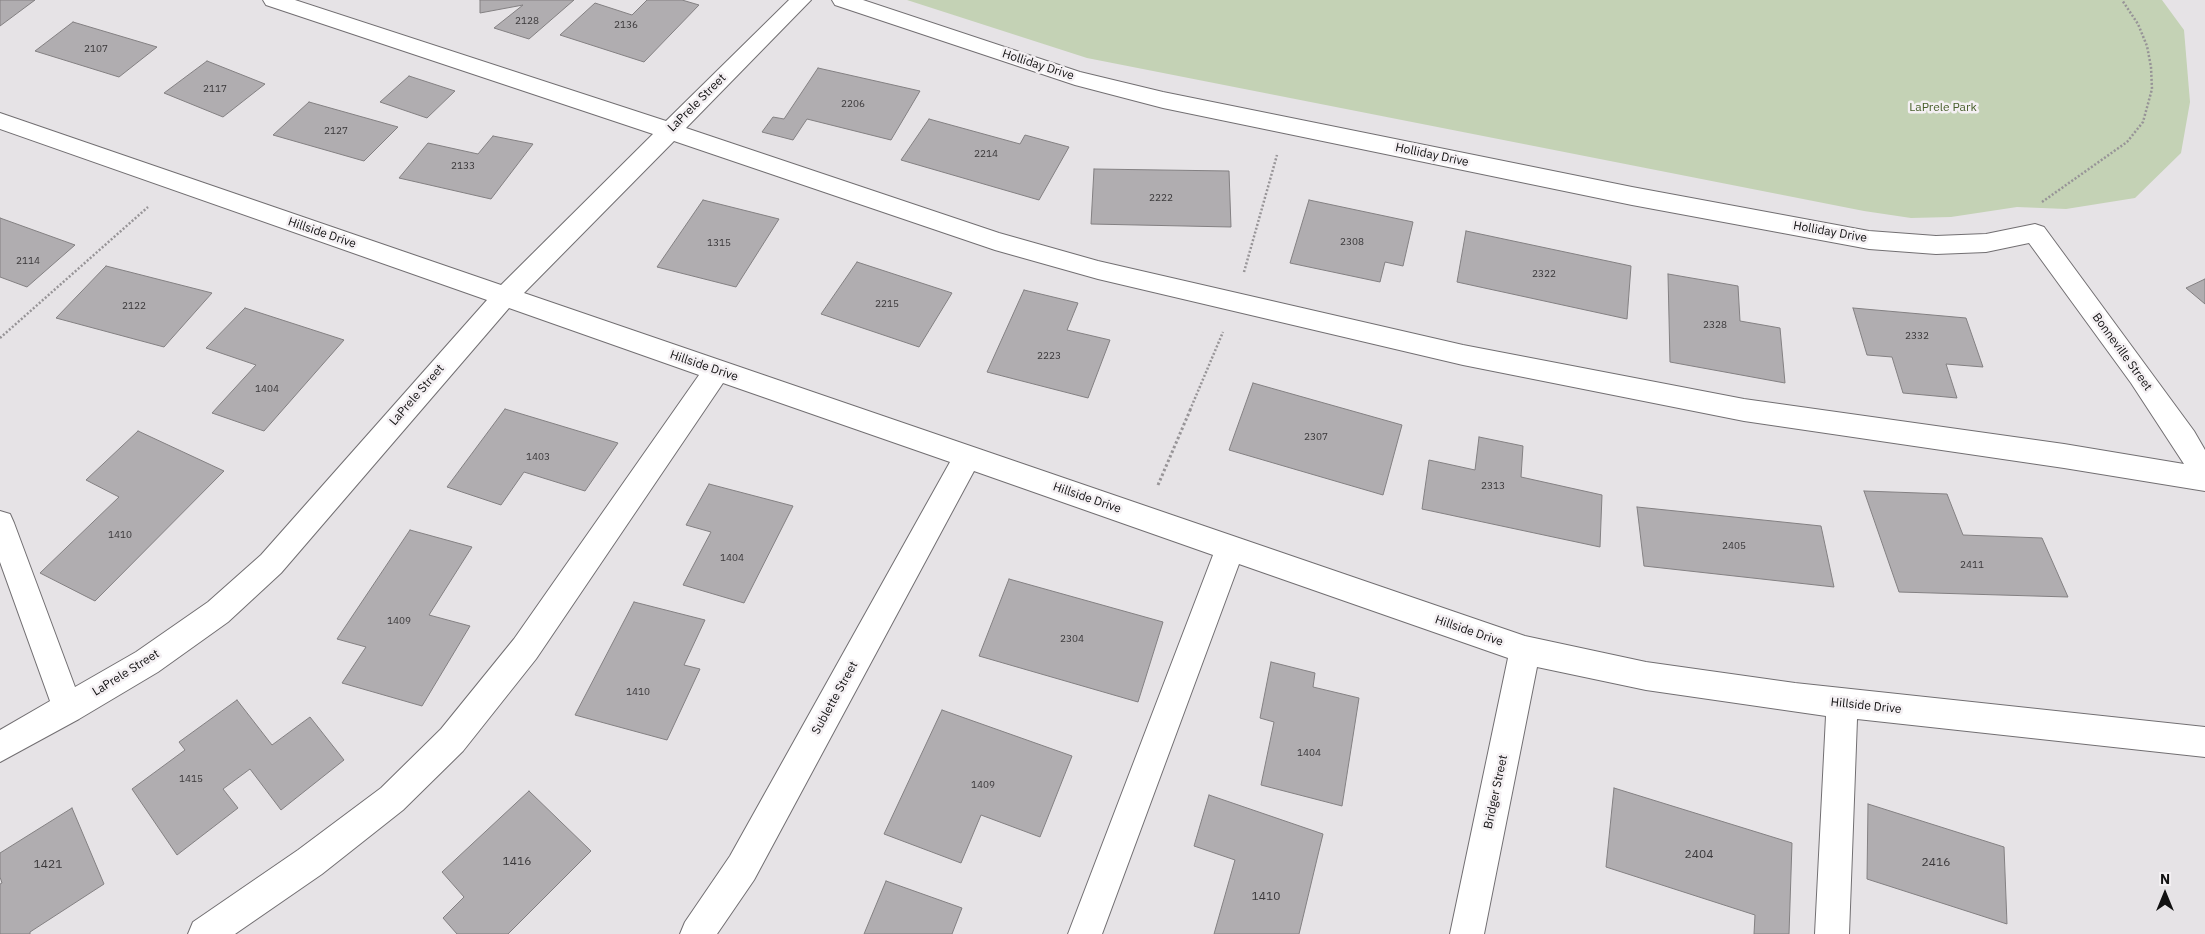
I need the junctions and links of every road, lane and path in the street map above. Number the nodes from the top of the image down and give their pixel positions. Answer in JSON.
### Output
{"nodes":[{"id":1,"x":273,"y":0,"type":"edge"},
{"id":2,"x":801,"y":0,"type":"edge"},
{"id":3,"x":842,"y":0,"type":"edge"},
{"id":4,"x":2122,"y":0,"type":"edge"},
{"id":5,"x":0,"y":121,"type":"edge"},
{"id":6,"x":670,"y":131,"type":"junction"},
{"id":7,"x":176,"y":182,"type":"junction"},
{"id":8,"x":2035,"y":232,"type":"junction"},
{"id":9,"x":504,"y":296,"type":"junction"},
{"id":10,"x":0,"y":338,"type":"edge"},
{"id":11,"x":717,"y":370,"type":"junction"},
{"id":12,"x":967,"y":457,"type":"junction"},
{"id":13,"x":2205,"y":475,"type":"edge"},
{"id":14,"x":2205,"y":479,"type":"edge"},
{"id":15,"x":0,"y":523,"type":"edge"},
{"id":16,"x":1230,"y":549,"type":"junction"},
{"id":17,"x":1525,"y":650,"type":"junction"},
{"id":18,"x":1842,"y":703,"type":"junction"},
{"id":19,"x":68,"y":709,"type":"junction"},
{"id":20,"x":2205,"y":742,"type":"edge"},
{"id":21,"x":0,"y":747,"type":"edge"},
{"id":22,"x":205,"y":934,"type":"edge"},
{"id":23,"x":697,"y":934,"type":"edge"},
{"id":24,"x":1085,"y":934,"type":"edge"},
{"id":25,"x":1467,"y":934,"type":"edge"},
{"id":26,"x":1832,"y":934,"type":"edge"}],
"edges":[{"from":1,"to":6,"type":"street"},
{"from":2,"to":6,"type":"street","name":"LaPrele Street"},
{"from":3,"to":8,"type":"street","name":"Holliday Drive"},
{"from":4,"to":8,"type":"path"},
{"from":5,"to":7,"type":"street","name":"Hillside Drive"},
{"from":6,"to":9,"type":"street","name":"LaPrele Street"},
{"from":6,"to":14,"type":"street"},
{"from":7,"to":9,"type":"street","name":"Hillside Drive"},
{"from":7,"to":10,"type":"path"},
{"from":8,"to":13,"type":"street","name":"Bonneville Street"},
{"from":9,"to":11,"type":"street","name":"Hillside Drive"},
{"from":9,"to":19,"type":"street","name":"LaPrele Street"},
{"from":11,"to":12,"type":"street","name":"Hillside Drive"},
{"from":11,"to":22,"type":"street"},
{"from":12,"to":16,"type":"street","name":"Hillside Drive"},
{"from":12,"to":23,"type":"street","name":"Sublette Street"},
{"from":15,"to":19,"type":"street"},
{"from":16,"to":17,"type":"street","name":"Hillside Drive"},
{"from":16,"to":24,"type":"street"},
{"from":17,"to":18,"type":"street","name":"Hillside Drive"},
{"from":17,"to":25,"type":"street","name":"Bridger Street"},
{"from":18,"to":20,"type":"street","name":"Hillside Drive"},
{"from":18,"to":26,"type":"street"},
{"from":19,"to":21,"type":"street","name":"LaPrele Street"}]}
